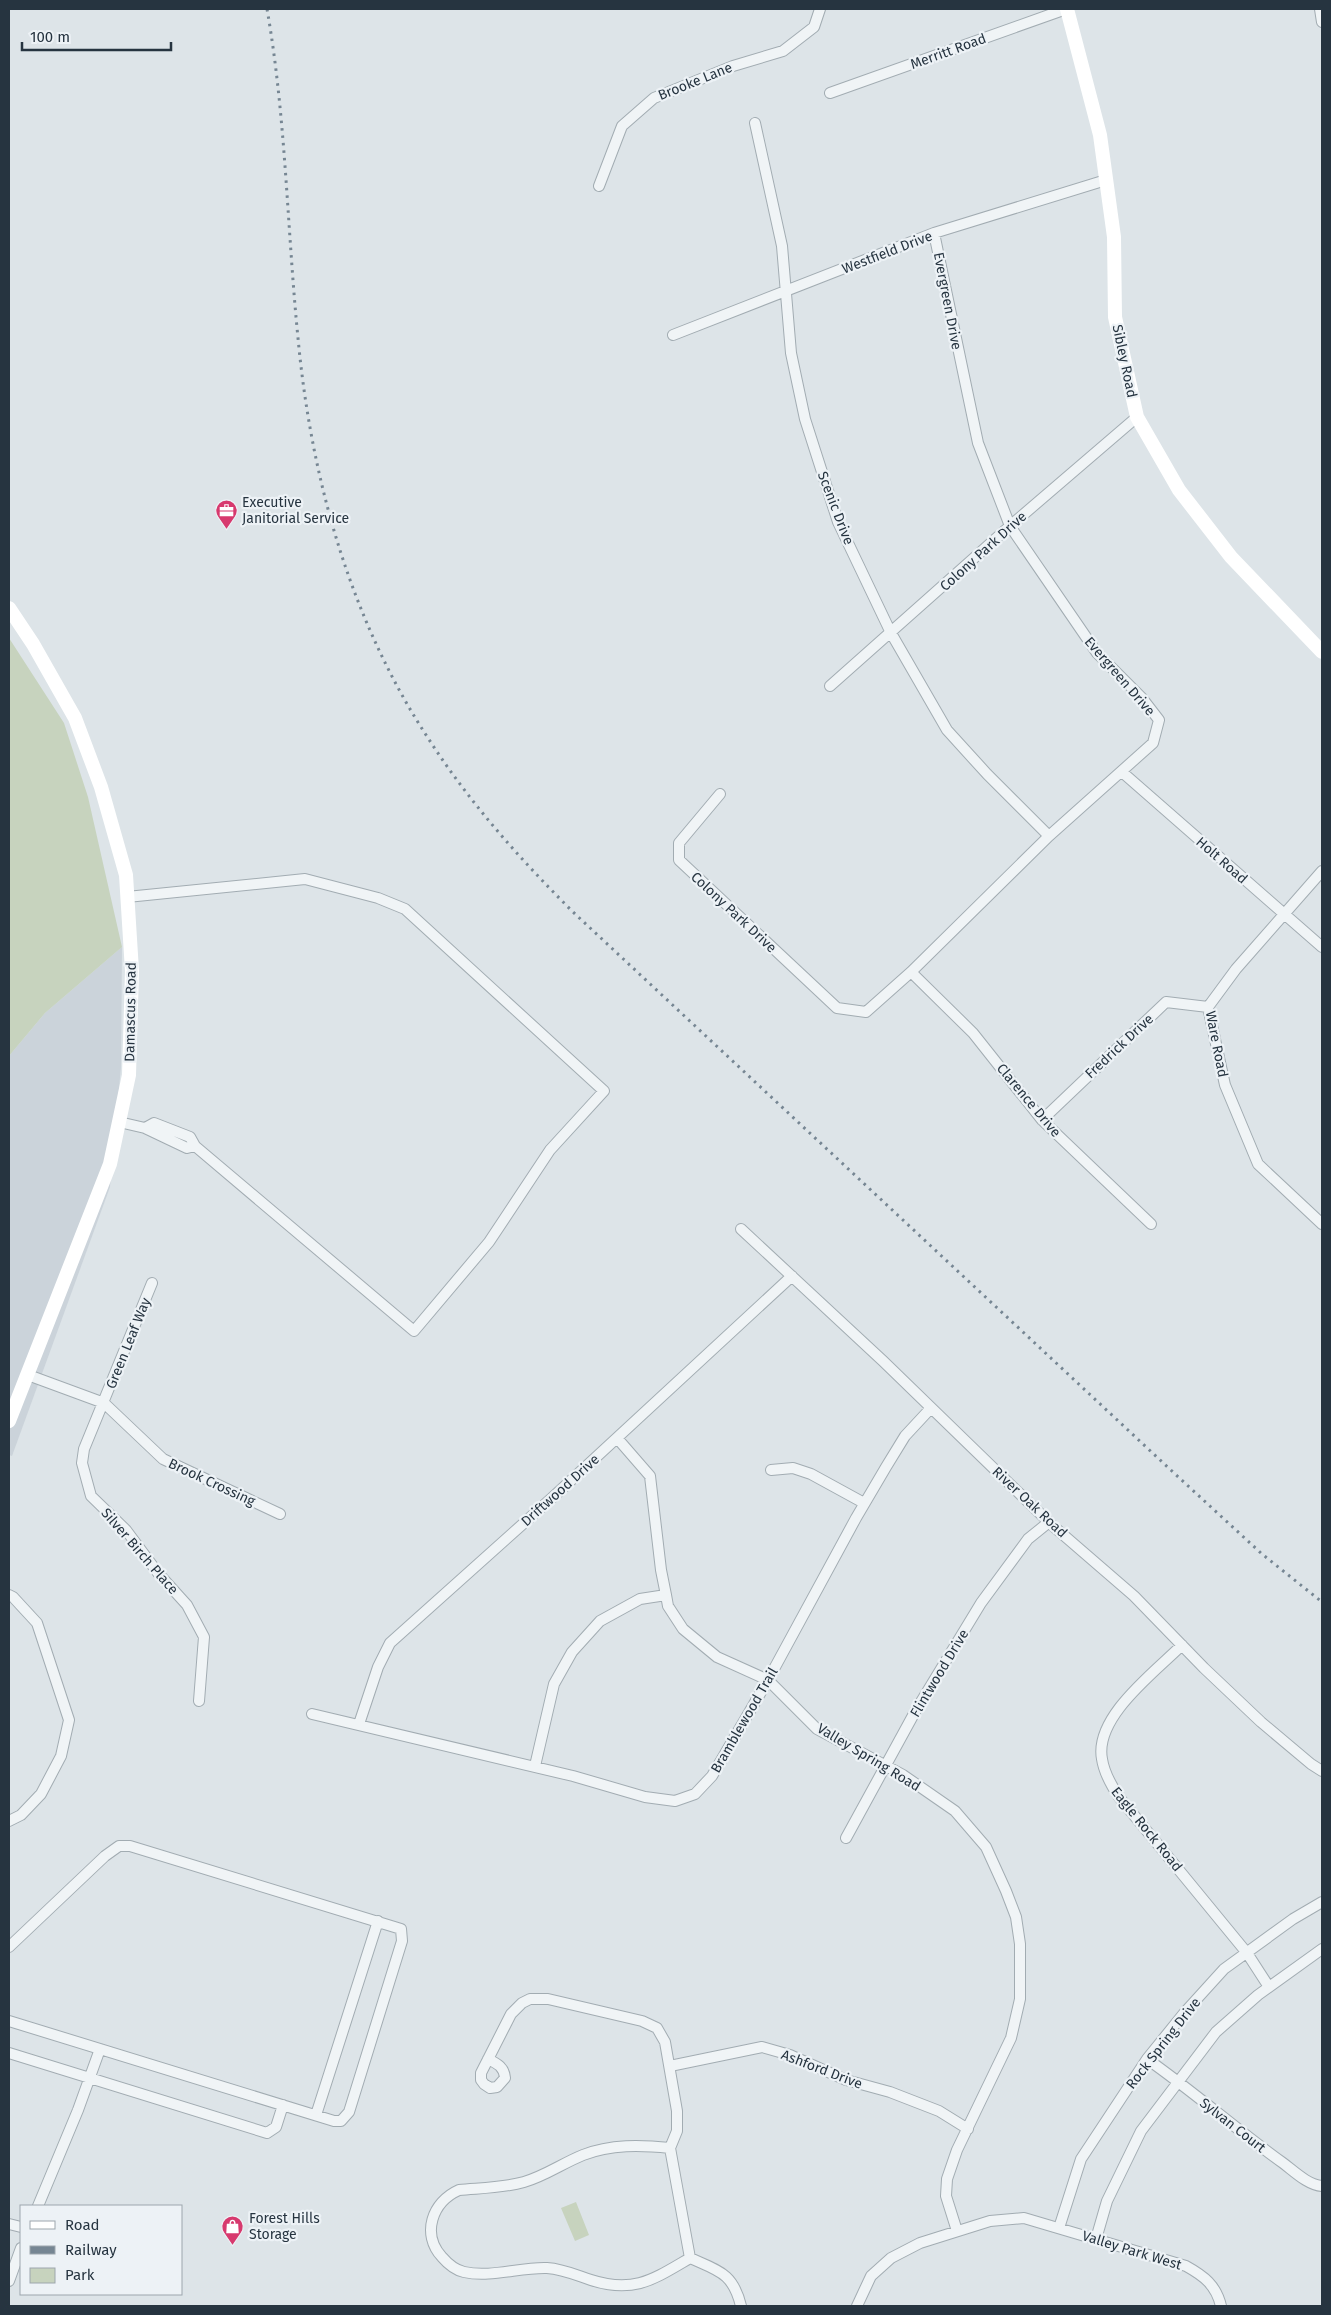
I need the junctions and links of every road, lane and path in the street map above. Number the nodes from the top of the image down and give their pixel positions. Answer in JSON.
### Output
{"nodes":[{"id":1,"x":820,"y":9,"type":"edge"},
{"id":2,"x":1066,"y":9,"type":"edge"},
{"id":3,"x":1320,"y":9,"type":"edge"},
{"id":4,"x":1322,"y":22,"type":"edge"},
{"id":5,"x":830,"y":93,"type":"dead end"},
{"id":6,"x":755,"y":123,"type":"dead end"},
{"id":7,"x":1106,"y":180,"type":"junction"},
{"id":8,"x":599,"y":186,"type":"dead end"},
{"id":9,"x":934,"y":233,"type":"junction"},
{"id":10,"x":787,"y":290,"type":"junction"},
{"id":11,"x":673,"y":335,"type":"dead end"},
{"id":12,"x":1137,"y":417,"type":"junction"},
{"id":13,"x":1010,"y":526,"type":"junction"},
{"id":14,"x":9,"y":608,"type":"edge"},
{"id":15,"x":891,"y":633,"type":"junction"},
{"id":16,"x":1322,"y":652,"type":"edge"},
{"id":17,"x":830,"y":686,"type":"dead end"},
{"id":18,"x":1122,"y":772,"type":"junction"},
{"id":19,"x":720,"y":794,"type":"dead end"},
{"id":20,"x":1050,"y":836,"type":"junction"},
{"id":21,"x":1322,"y":871,"type":"edge"},
{"id":22,"x":127,"y":897,"type":"junction"},
{"id":23,"x":1284,"y":914,"type":"junction"},
{"id":24,"x":1322,"y":947,"type":"edge"},
{"id":25,"x":911,"y":972,"type":"junction"},
{"id":26,"x":1208,"y":1007,"type":"junction"},
{"id":27,"x":853,"y":1012,"type":"joint"},
{"id":28,"x":1042,"y":1120,"type":"junction"},
{"id":29,"x":119,"y":1122,"type":"junction"},
{"id":30,"x":1151,"y":1224,"type":"dead end"},
{"id":31,"x":1322,"y":1224,"type":"edge"},
{"id":32,"x":741,"y":1229,"type":"dead end"},
{"id":33,"x":792,"y":1276,"type":"junction"},
{"id":34,"x":152,"y":1283,"type":"dead end"},
{"id":35,"x":28,"y":1376,"type":"junction"},
{"id":36,"x":104,"y":1403,"type":"junction"},
{"id":37,"x":931,"y":1408,"type":"junction"},
{"id":38,"x":9,"y":1421,"type":"edge"},
{"id":39,"x":617,"y":1438,"type":"junction"},
{"id":40,"x":771,"y":1470,"type":"dead end"},
{"id":41,"x":864,"y":1503,"type":"junction"},
{"id":42,"x":280,"y":1514,"type":"dead end"},
{"id":43,"x":1049,"y":1522,"type":"junction"},
{"id":44,"x":666,"y":1594,"type":"junction"},
{"id":45,"x":9,"y":1595,"type":"edge"},
{"id":46,"x":1182,"y":1645,"type":"junction"},
{"id":47,"x":768,"y":1680,"type":"junction"},
{"id":48,"x":199,"y":1701,"type":"dead end"},
{"id":49,"x":312,"y":1714,"type":"dead end"},
{"id":50,"x":359,"y":1724,"type":"junction"},
{"id":51,"x":535,"y":1766,"type":"junction"},
{"id":52,"x":886,"y":1766,"type":"junction"},
{"id":53,"x":1322,"y":1772,"type":"edge"},
{"id":54,"x":9,"y":1821,"type":"edge"},
{"id":55,"x":846,"y":1838,"type":"dead end"},
{"id":56,"x":1322,"y":1902,"type":"edge"},
{"id":57,"x":378,"y":1921,"type":"junction"},
{"id":58,"x":9,"y":1947,"type":"edge"},
{"id":59,"x":1322,"y":1949,"type":"edge"},
{"id":60,"x":1247,"y":1953,"type":"junction"},
{"id":61,"x":1269,"y":1987,"type":"junction"},
{"id":62,"x":9,"y":2021,"type":"edge"},
{"id":63,"x":100,"y":2049,"type":"junction"},
{"id":64,"x":9,"y":2053,"type":"edge"},
{"id":65,"x":488,"y":2059,"type":"dead end"},
{"id":66,"x":1147,"y":2059,"type":"junction"},
{"id":67,"x":670,"y":2066,"type":"junction"},
{"id":68,"x":90,"y":2079,"type":"junction"},
{"id":69,"x":1179,"y":2081,"type":"junction"},
{"id":70,"x":283,"y":2105,"type":"junction"},
{"id":71,"x":316,"y":2115,"type":"junction"},
{"id":72,"x":968,"y":2129,"type":"junction"},
{"id":73,"x":670,"y":2148,"type":"junction"},
{"id":74,"x":1322,"y":2186,"type":"edge"},
{"id":75,"x":38,"y":2205,"type":"edge"},
{"id":76,"x":1059,"y":2228,"type":"junction"},
{"id":77,"x":957,"y":2231,"type":"junction"},
{"id":78,"x":1096,"y":2239,"type":"junction"},
{"id":79,"x":20,"y":2251,"type":"edge"},
{"id":80,"x":690,"y":2258,"type":"junction"},
{"id":81,"x":9,"y":2281,"type":"edge"},
{"id":82,"x":741,"y":2306,"type":"edge"},
{"id":83,"x":857,"y":2306,"type":"edge"},
{"id":84,"x":1221,"y":2306,"type":"edge"}],
"edges":[{"from":1,"to":8,"type":"street","name":"Brooke Lane"},
{"from":2,"to":5,"type":"street","name":"Merritt Road"},
{"from":2,"to":7,"type":"street","name":"Sibley Road"},
{"from":3,"to":4,"type":"street"},
{"from":6,"to":10,"type":"street","name":"Scenic Drive"},
{"from":7,"to":9,"type":"street","name":"Westfield Drive"},
{"from":7,"to":12,"type":"street","name":"Sibley Road"},
{"from":9,"to":10,"type":"street","name":"Westfield Drive"},
{"from":9,"to":13,"type":"street","name":"Evergreen Drive"},
{"from":10,"to":11,"type":"street","name":"Westfield Drive"},
{"from":10,"to":15,"type":"street","name":"Scenic Drive"},
{"from":12,"to":13,"type":"street","name":"Colony Park Drive"},
{"from":12,"to":16,"type":"street","name":"Sibley Road"},
{"from":13,"to":15,"type":"street","name":"Colony Park Drive"},
{"from":13,"to":18,"type":"street","name":"Evergreen Drive"},
{"from":14,"to":22,"type":"street","name":"Damascus Road"},
{"from":15,"to":17,"type":"street","name":"Colony Park Drive"},
{"from":15,"to":20,"type":"street","name":"Scenic Drive"},
{"from":18,"to":20,"type":"street","name":"Evergreen Drive"},
{"from":18,"to":23,"type":"street","name":"Holt Road"},
{"from":19,"to":27,"type":"street","name":"Colony Park Drive"},
{"from":20,"to":25,"type":"street","name":"Evergreen Drive"},
{"from":21,"to":23,"type":"street","name":"Ware Road"},
{"from":22,"to":29,"type":"street","name":"Damascus Road"},
{"from":22,"to":29,"type":"street"},
{"from":23,"to":24,"type":"street","name":"Holt Road"},
{"from":23,"to":26,"type":"street","name":"Ware Road"},
{"from":25,"to":27,"type":"street","name":"Evergreen Drive"},
{"from":25,"to":28,"type":"street","name":"Clarence Drive"},
{"from":26,"to":28,"type":"street","name":"Fredrick Drive"},
{"from":26,"to":31,"type":"street","name":"Ware Road"},
{"from":28,"to":30,"type":"street","name":"Clarence Drive"},
{"from":29,"to":35,"type":"street","name":"Damascus Road"},
{"from":32,"to":33,"type":"street","name":"River Oak Road"},
{"from":33,"to":37,"type":"street","name":"River Oak Road"},
{"from":33,"to":39,"type":"street","name":"Driftwood Drive"},
{"from":34,"to":36,"type":"street","name":"Green Leaf Way"},
{"from":35,"to":36,"type":"street"},
{"from":35,"to":38,"type":"street","name":"Damascus Road"},
{"from":36,"to":42,"type":"street","name":"Brook Crossing"},
{"from":36,"to":48,"type":"street","name":"Silver Birch Place"},
{"from":37,"to":41,"type":"street","name":"Bramblewood Trail"},
{"from":37,"to":43,"type":"street","name":"River Oak Road"},
{"from":39,"to":44,"type":"street","name":"Valley Spring Road"},
{"from":39,"to":50,"type":"street","name":"Driftwood Drive"},
{"from":40,"to":41,"type":"street"},
{"from":41,"to":47,"type":"street","name":"Bramblewood Trail"},
{"from":43,"to":46,"type":"street","name":"River Oak Road"},
{"from":43,"to":52,"type":"street","name":"Flintwood Drive"},
{"from":44,"to":47,"type":"street","name":"Valley Spring Road"},
{"from":44,"to":51,"type":"street"},
{"from":45,"to":54,"type":"street"},
{"from":46,"to":53,"type":"street","name":"River Oak Road"},
{"from":46,"to":60,"type":"street","name":"Eagle Rock Road"},
{"from":47,"to":51,"type":"street","name":"Bramblewood Trail"},
{"from":47,"to":52,"type":"street","name":"Valley Spring Road"},
{"from":49,"to":50,"type":"street","name":"Bramblewood Trail"},
{"from":50,"to":51,"type":"street","name":"Bramblewood Trail"},
{"from":52,"to":55,"type":"street","name":"Flintwood Drive"},
{"from":52,"to":72,"type":"street","name":"Valley Spring Road"},
{"from":56,"to":60,"type":"street","name":"Rock Spring Drive"},
{"from":57,"to":58,"type":"street"},
{"from":57,"to":71,"type":"street"},
{"from":57,"to":71,"type":"street"},
{"from":59,"to":61,"type":"street"},
{"from":60,"to":61,"type":"street","name":"Eagle Rock Road"},
{"from":60,"to":66,"type":"street","name":"Rock Spring Drive"},
{"from":61,"to":69,"type":"street"},
{"from":62,"to":63,"type":"street"},
{"from":63,"to":68,"type":"street"},
{"from":63,"to":70,"type":"street"},
{"from":64,"to":68,"type":"street"},
{"from":65,"to":67,"type":"street"},
{"from":66,"to":69,"type":"street","name":"Sylvan Court"},
{"from":66,"to":76,"type":"street","name":"Rock Spring Drive"},
{"from":67,"to":72,"type":"street","name":"Ashford Drive"},
{"from":67,"to":73,"type":"street"},
{"from":68,"to":70,"type":"street"},
{"from":68,"to":75,"type":"street"},
{"from":69,"to":74,"type":"street","name":"Sylvan Court"},
{"from":69,"to":78,"type":"street"},
{"from":70,"to":71,"type":"street"},
{"from":72,"to":77,"type":"street","name":"Valley Spring Road"},
{"from":73,"to":80,"type":"street"},
{"from":73,"to":80,"type":"street"},
{"from":76,"to":77,"type":"street","name":"Valley Park West"},
{"from":76,"to":78,"type":"street","name":"Valley Park West"},
{"from":77,"to":83,"type":"street"},
{"from":78,"to":84,"type":"street","name":"Valley Park West"},
{"from":79,"to":81,"type":"street"},
{"from":80,"to":82,"type":"street"}]}
